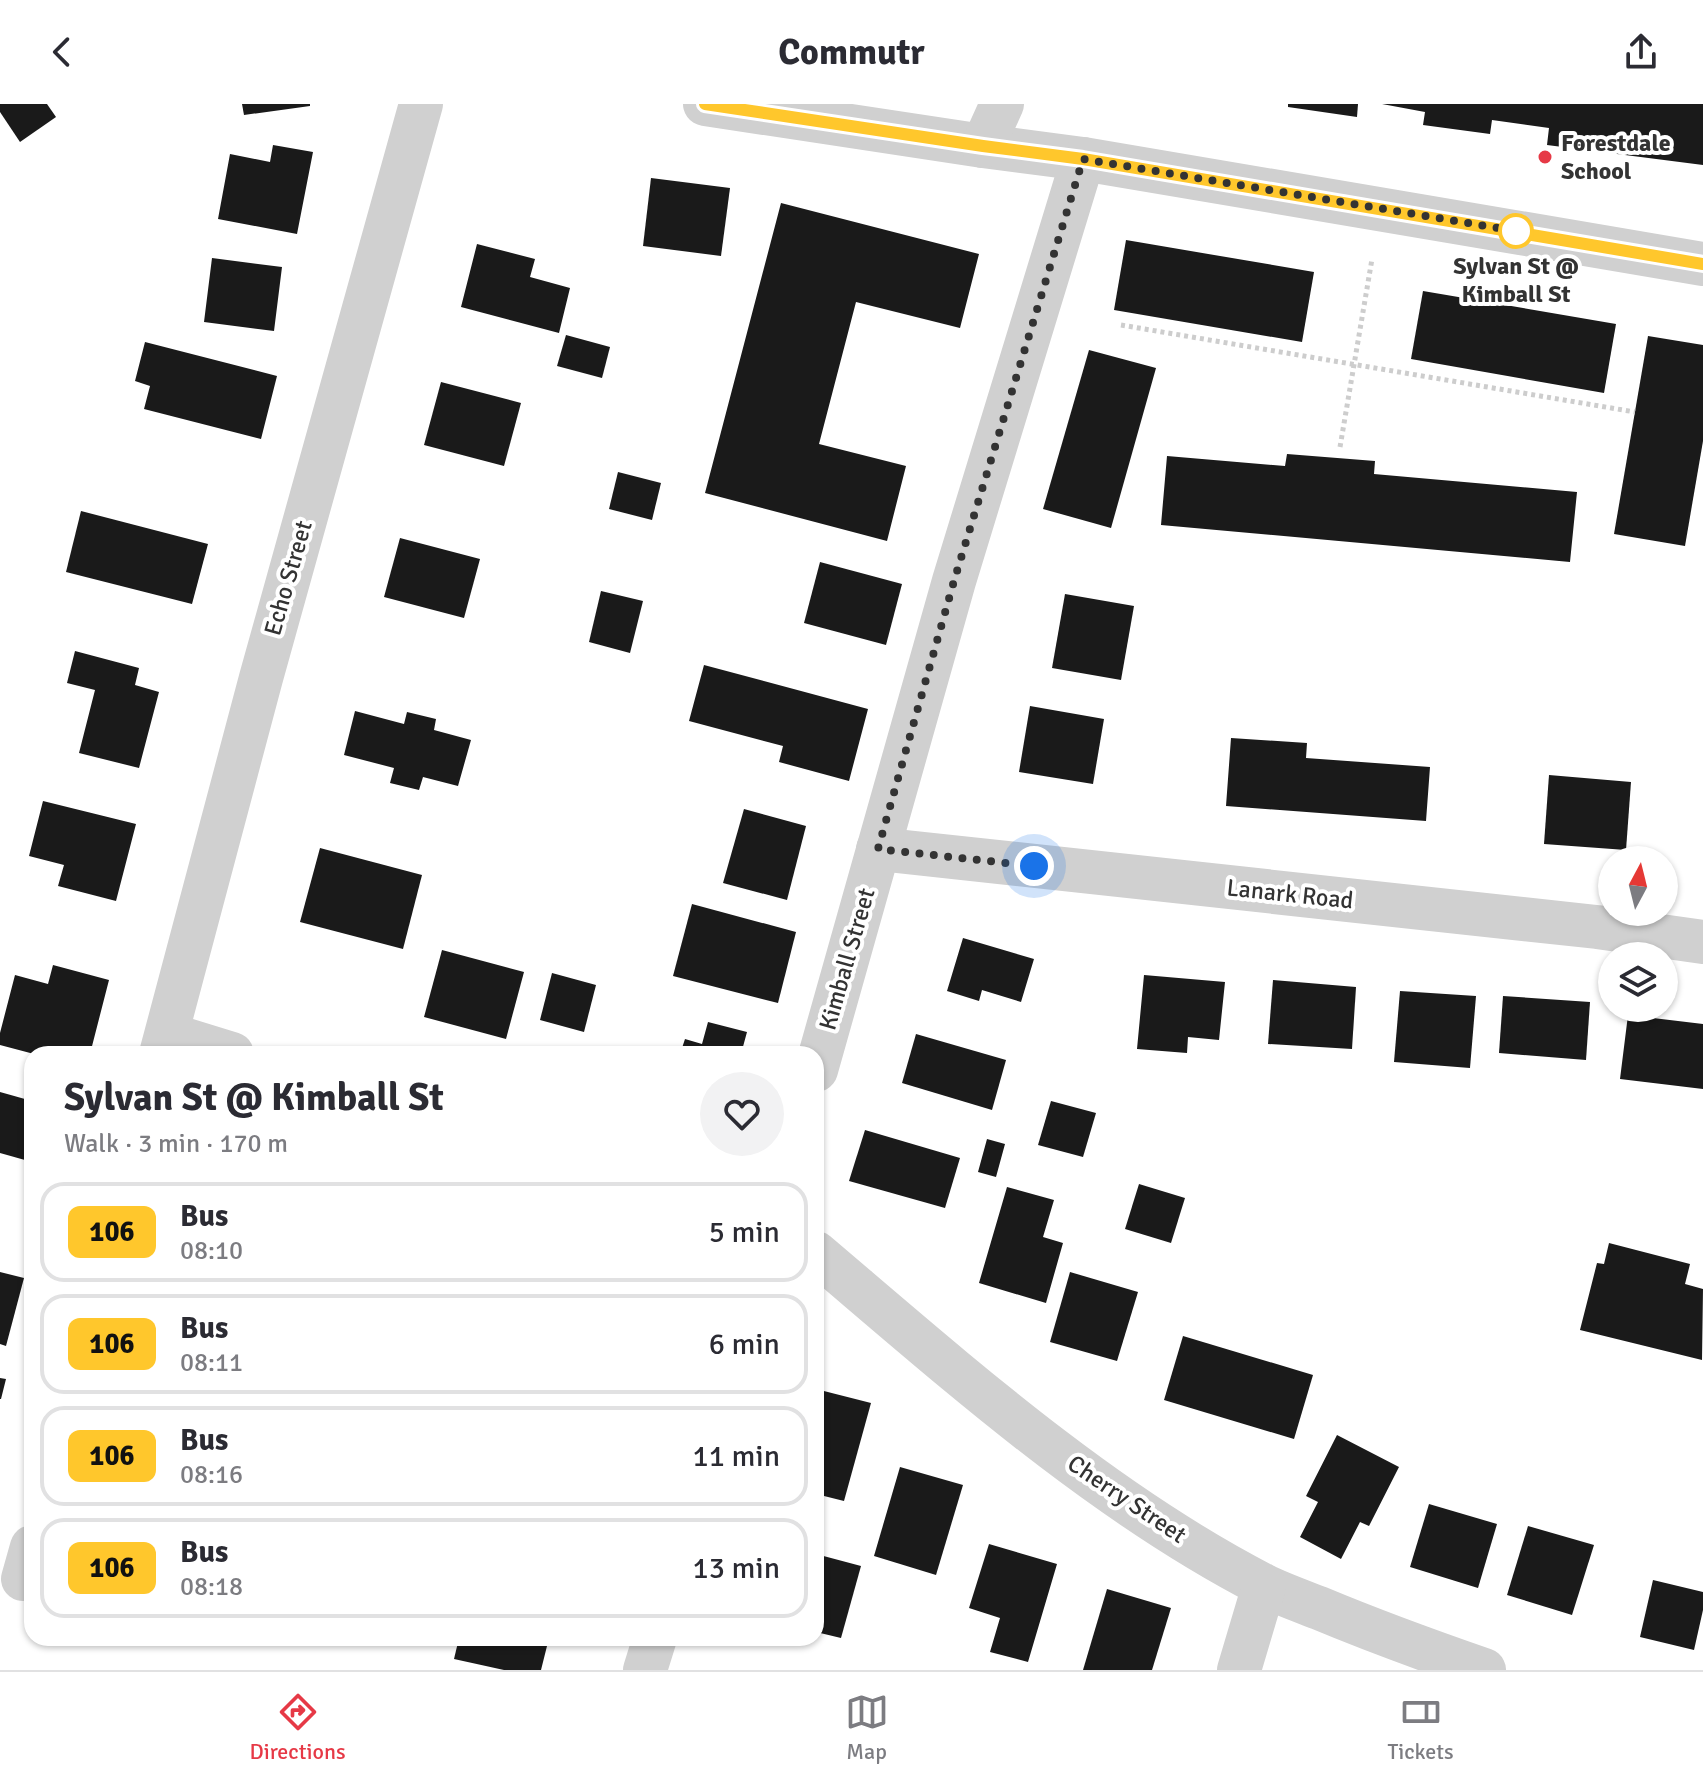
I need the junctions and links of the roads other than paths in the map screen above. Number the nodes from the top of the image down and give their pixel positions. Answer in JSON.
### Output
{"nodes":[{"id":1,"x":421,"y":104,"type":"edge"},
{"id":2,"x":705,"y":104,"type":"edge"},
{"id":3,"x":1002,"y":104,"type":"edge"},
{"id":4,"x":983,"y":146,"type":"junction"},
{"id":5,"x":1083,"y":159,"type":"junction"},
{"id":6,"x":1703,"y":264,"type":"edge"},
{"id":7,"x":878,"y":849,"type":"junction"},
{"id":8,"x":1703,"y":942,"type":"edge"},
{"id":9,"x":164,"y":1044,"type":"edge"},
{"id":10,"x":823,"y":1046,"type":"edge"},
{"id":11,"x":824,"y":1260,"type":"edge"},
{"id":12,"x":1264,"y":1586,"type":"junction"},
{"id":13,"x":652,"y":1646,"type":"edge"},
{"id":14,"x":645,"y":1670,"type":"edge"},
{"id":15,"x":1239,"y":1670,"type":"edge"},
{"id":16,"x":1484,"y":1670,"type":"edge"}],
"edges":[{"from":1,"to":9,"type":"street","name":"Echo Street"},
{"from":2,"to":4,"type":"street"},
{"from":3,"to":4,"type":"street"},
{"from":4,"to":5,"type":"street"},
{"from":5,"to":6,"type":"street"},
{"from":5,"to":7,"type":"street","name":"Kimball Street"},
{"from":7,"to":8,"type":"street","name":"Lanark Road"},
{"from":7,"to":10,"type":"street","name":"Kimball Street"},
{"from":11,"to":12,"type":"street","name":"Cherry Street"},
{"from":12,"to":15,"type":"street"},
{"from":12,"to":16,"type":"street","name":"Cherry Street"},
{"from":13,"to":14,"type":"street"}]}
